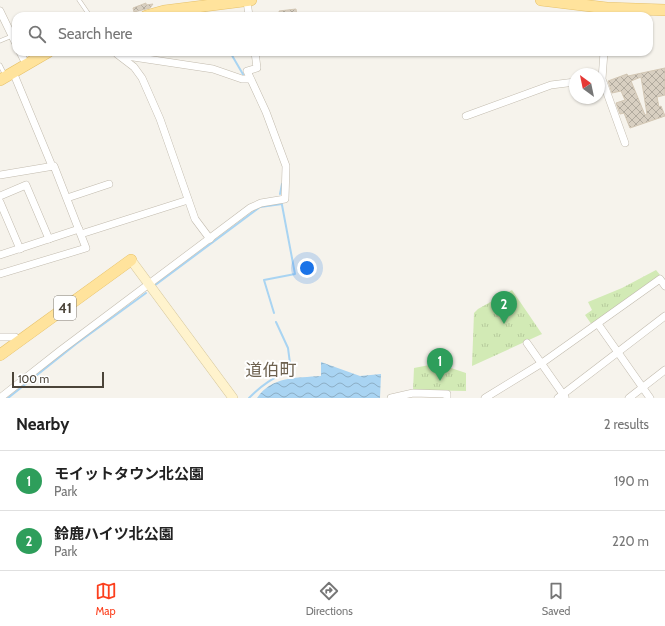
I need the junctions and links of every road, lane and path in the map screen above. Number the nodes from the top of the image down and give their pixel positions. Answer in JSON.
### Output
{"nodes":[{"id":1,"x":79,"y":0,"type":"edge"},
{"id":2,"x":249,"y":0,"type":"edge"},
{"id":3,"x":541,"y":0,"type":"edge"},
{"id":4,"x":207,"y":3,"type":"edge"},
{"id":5,"x":665,"y":10,"type":"edge"},
{"id":6,"x":0,"y":11,"type":"edge"},
{"id":7,"x":87,"y":12,"type":"edge"},
{"id":8,"x":160,"y":12,"type":"edge"},
{"id":9,"x":249,"y":12,"type":"edge"},
{"id":10,"x":607,"y":12,"type":"edge"},
{"id":11,"x":12,"y":36,"type":"joint"},
{"id":12,"x":0,"y":41,"type":"edge"},
{"id":13,"x":22,"y":56,"type":"edge"},
{"id":14,"x":41,"y":56,"type":"edge"},
{"id":15,"x":120,"y":56,"type":"edge"},
{"id":16,"x":134,"y":56,"type":"edge"},
{"id":17,"x":256,"y":56,"type":"edge"},
{"id":18,"x":603,"y":56,"type":"edge"},
{"id":19,"x":26,"y":64,"type":"junction"},
{"id":20,"x":0,"y":66,"type":"edge"},
{"id":21,"x":602,"y":68,"type":"edge"},
{"id":22,"x":6,"y":76,"type":"edge"},
{"id":23,"x":250,"y":79,"type":"junction"},
{"id":24,"x":569,"y":82,"type":"edge"},
{"id":25,"x":605,"y":93,"type":"edge"},
{"id":26,"x":466,"y":116,"type":"dead end"},
{"id":27,"x":625,"y":143,"type":"dead end"},
{"id":28,"x":52,"y":166,"type":"junction"},
{"id":29,"x":0,"y":175,"type":"edge"},
{"id":30,"x":109,"y":184,"type":"dead end"},
{"id":31,"x":0,"y":196,"type":"edge"},
{"id":32,"x":67,"y":198,"type":"junction"},
{"id":33,"x":188,"y":200,"type":"junction"},
{"id":34,"x":0,"y":202,"type":"edge"},
{"id":35,"x":80,"y":232,"type":"junction"},
{"id":36,"x":210,"y":239,"type":"junction"},
{"id":37,"x":49,"y":240,"type":"junction"},
{"id":38,"x":20,"y":249,"type":"junction"},
{"id":39,"x":0,"y":255,"type":"edge"},
{"id":40,"x":130,"y":260,"type":"joint"},
{"id":41,"x":0,"y":274,"type":"edge"},
{"id":42,"x":149,"y":284,"type":"junction"},
{"id":43,"x":665,"y":286,"type":"edge"},
{"id":44,"x":665,"y":316,"type":"edge"},
{"id":45,"x":598,"y":324,"type":"junction"},
{"id":46,"x":0,"y":337,"type":"edge"},
{"id":47,"x":15,"y":337,"type":"dead end"},
{"id":48,"x":527,"y":343,"type":"dead end"},
{"id":49,"x":618,"y":352,"type":"junction"},
{"id":50,"x":0,"y":356,"type":"edge"},
{"id":51,"x":542,"y":364,"type":"junction"},
{"id":52,"x":665,"y":370,"type":"edge"},
{"id":53,"x":643,"y":388,"type":"junction"},
{"id":54,"x":562,"y":397,"type":"edge"},
{"id":55,"x":0,"y":398,"type":"edge"},
{"id":56,"x":233,"y":398,"type":"edge"},
{"id":57,"x":391,"y":398,"type":"edge"},
{"id":58,"x":447,"y":398,"type":"edge"},
{"id":59,"x":485,"y":398,"type":"edge"},
{"id":60,"x":629,"y":398,"type":"edge"},
{"id":61,"x":650,"y":398,"type":"edge"}],
"edges":[{"from":1,"to":7,"type":"lane"},
{"from":2,"to":4,"type":"main road"},
{"from":2,"to":9,"type":"street"},
{"from":3,"to":10,"type":"main road"},
{"from":4,"to":8,"type":"main road"},
{"from":5,"to":10,"type":"main road"},
{"from":6,"to":11,"type":"street"},
{"from":11,"to":12,"type":"lane"},
{"from":13,"to":19,"type":"street"},
{"from":14,"to":19,"type":"main road"},
{"from":15,"to":33,"type":"street"},
{"from":16,"to":23,"type":"street"},
{"from":17,"to":23,"type":"street"},
{"from":18,"to":21,"type":"street"},
{"from":19,"to":22,"type":"main road"},
{"from":20,"to":22,"type":"lane"},
{"from":22,"to":28,"type":"street"},
{"from":23,"to":36,"type":"street"},
{"from":24,"to":26,"type":"street"},
{"from":25,"to":27,"type":"street"},
{"from":28,"to":29,"type":"street"},
{"from":28,"to":32,"type":"street"},
{"from":30,"to":32,"type":"street"},
{"from":31,"to":37,"type":"street"},
{"from":32,"to":35,"type":"street"},
{"from":33,"to":35,"type":"street"},
{"from":33,"to":36,"type":"street"},
{"from":34,"to":38,"type":"street"},
{"from":35,"to":37,"type":"street"},
{"from":35,"to":41,"type":"street"},
{"from":36,"to":42,"type":"street"},
{"from":37,"to":38,"type":"street"},
{"from":38,"to":39,"type":"street"},
{"from":40,"to":42,"type":"street"},
{"from":40,"to":50,"type":"main road","number":"41"},
{"from":42,"to":55,"type":"street"},
{"from":42,"to":56,"type":"street"},
{"from":43,"to":45,"type":"street"},
{"from":44,"to":49,"type":"street"},
{"from":45,"to":49,"type":"street"},
{"from":45,"to":51,"type":"street"},
{"from":46,"to":47,"type":"street"},
{"from":48,"to":51,"type":"street"},
{"from":49,"to":53,"type":"street"},
{"from":49,"to":54,"type":"street"},
{"from":51,"to":54,"type":"street"},
{"from":51,"to":59,"type":"street"},
{"from":52,"to":53,"type":"street"},
{"from":53,"to":60,"type":"street"},
{"from":53,"to":61,"type":"street"},
{"from":57,"to":58,"type":"street"}]}
